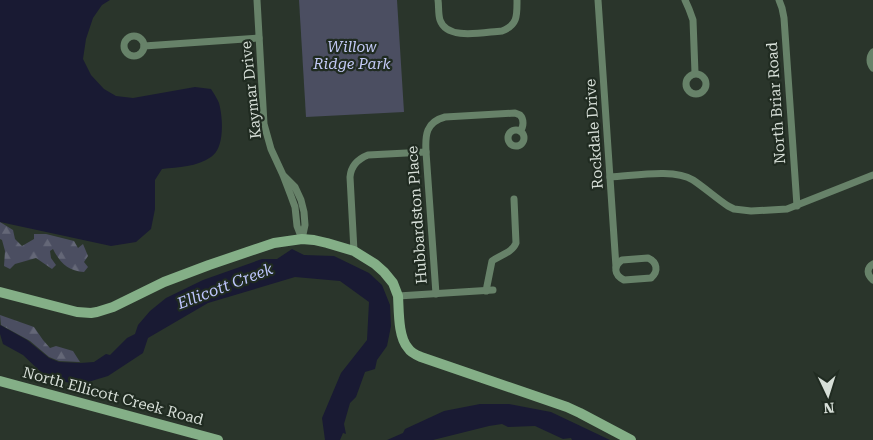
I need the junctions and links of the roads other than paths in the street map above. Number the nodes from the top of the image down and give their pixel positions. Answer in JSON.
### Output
{"nodes":[{"id":1,"x":257,"y":0,"type":"edge"},
{"id":2,"x":438,"y":0,"type":"edge"},
{"id":3,"x":516,"y":0,"type":"edge"},
{"id":4,"x":598,"y":0,"type":"edge"},
{"id":5,"x":684,"y":0,"type":"edge"},
{"id":6,"x":779,"y":0,"type":"edge"},
{"id":7,"x":259,"y":38,"type":"junction"},
{"id":8,"x":144,"y":46,"type":"dead end"},
{"id":9,"x":873,"y":52,"type":"edge"},
{"id":10,"x":873,"y":68,"type":"edge"},
{"id":11,"x":695,"y":73,"type":"dead end"},
{"id":12,"x":520,"y":132,"type":"dead end"},
{"id":13,"x":426,"y":152,"type":"junction"},
{"id":14,"x":873,"y":175,"type":"edge"},
{"id":15,"x":610,"y":177,"type":"junction"},
{"id":16,"x":514,"y":199,"type":"dead end"},
{"id":17,"x":796,"y":206,"type":"junction"},
{"id":18,"x":302,"y":239,"type":"junction"},
{"id":19,"x":354,"y":251,"type":"junction"},
{"id":20,"x":873,"y":264,"type":"edge"},
{"id":21,"x":616,"y":267,"type":"junction"},
{"id":22,"x":873,"y":280,"type":"edge"},
{"id":23,"x":0,"y":292,"type":"edge"},
{"id":24,"x":436,"y":294,"type":"junction"},
{"id":25,"x":398,"y":296,"type":"junction"},
{"id":26,"x":0,"y":381,"type":"edge"},
{"id":27,"x":218,"y":440,"type":"edge"},
{"id":28,"x":631,"y":440,"type":"edge"}],
"edges":[{"from":1,"to":7,"type":"street","name":"Kaymar Drive"},
{"from":2,"to":3,"type":"street"},
{"from":4,"to":15,"type":"street","name":"Rockdale Drive"},
{"from":5,"to":11,"type":"street"},
{"from":6,"to":17,"type":"street","name":"North Briar Road"},
{"from":7,"to":8,"type":"street"},
{"from":7,"to":18,"type":"street","name":"Kaymar Drive"},
{"from":9,"to":10,"type":"street"},
{"from":12,"to":13,"type":"street","name":"Hubbardston Place"},
{"from":13,"to":19,"type":"street"},
{"from":13,"to":24,"type":"street","name":"Hubbardston Place"},
{"from":14,"to":17,"type":"street"},
{"from":15,"to":17,"type":"street"},
{"from":15,"to":21,"type":"street","name":"Rockdale Drive"},
{"from":16,"to":24,"type":"street"},
{"from":18,"to":19,"type":"street"},
{"from":18,"to":23,"type":"street"},
{"from":19,"to":25,"type":"street"},
{"from":20,"to":22,"type":"street"},
{"from":21,"to":21,"type":"street"},
{"from":24,"to":25,"type":"street"},
{"from":25,"to":28,"type":"street"},
{"from":26,"to":27,"type":"street","name":"North Ellicott Creek Road"}]}
